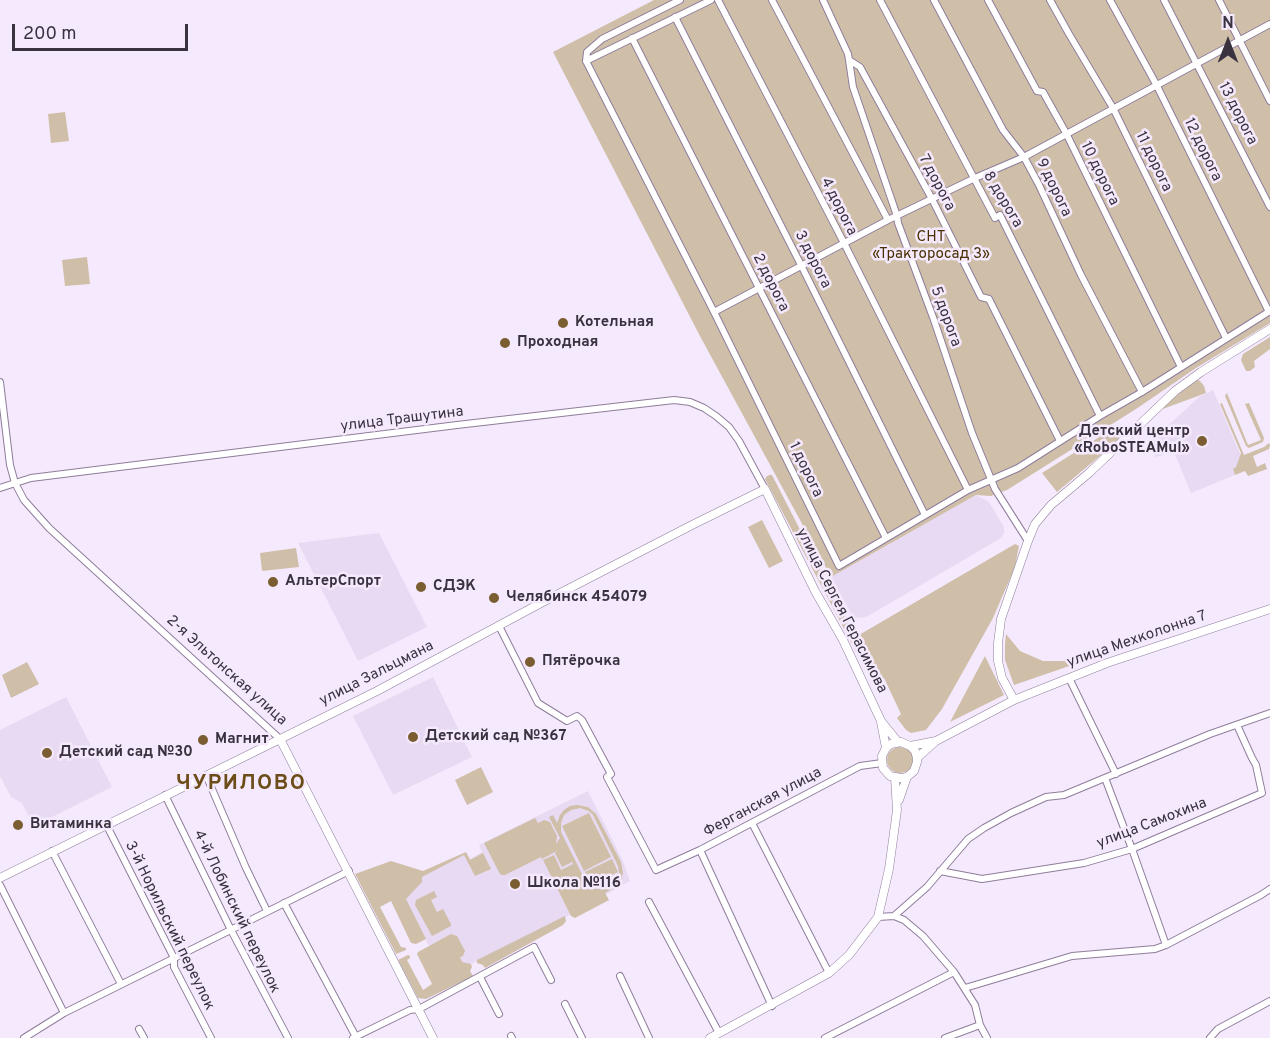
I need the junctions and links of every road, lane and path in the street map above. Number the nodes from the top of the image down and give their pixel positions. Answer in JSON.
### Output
{"nodes":[{"id":1,"x":680,"y":0,"type":"edge"},
{"id":2,"x":711,"y":0,"type":"edge"},
{"id":3,"x":718,"y":0,"type":"edge"},
{"id":4,"x":772,"y":0,"type":"edge"},
{"id":5,"x":823,"y":0,"type":"edge"},
{"id":6,"x":880,"y":0,"type":"edge"},
{"id":7,"x":934,"y":0,"type":"edge"},
{"id":8,"x":988,"y":0,"type":"edge"},
{"id":9,"x":1050,"y":0,"type":"edge"},
{"id":10,"x":1110,"y":0,"type":"edge"},
{"id":11,"x":1164,"y":0,"type":"edge"},
{"id":12,"x":1219,"y":0,"type":"edge"},
{"id":13,"x":675,"y":17,"type":"junction"},
{"id":14,"x":1270,"y":24,"type":"edge"},
{"id":15,"x":632,"y":38,"type":"junction"},
{"id":16,"x":1240,"y":40,"type":"junction"},
{"id":17,"x":849,"y":60,"type":"junction"},
{"id":18,"x":586,"y":61,"type":"junction"},
{"id":19,"x":1197,"y":62,"type":"junction"},
{"id":20,"x":1156,"y":84,"type":"junction"},
{"id":21,"x":1270,"y":101,"type":"edge"},
{"id":22,"x":1113,"y":108,"type":"junction"},
{"id":23,"x":1066,"y":133,"type":"junction"},
{"id":24,"x":1024,"y":157,"type":"junction"},
{"id":25,"x":975,"y":178,"type":"junction"},
{"id":26,"x":932,"y":199,"type":"junction"},
{"id":27,"x":1270,"y":207,"type":"edge"},
{"id":28,"x":897,"y":216,"type":"junction"},
{"id":29,"x":888,"y":220,"type":"junction"},
{"id":30,"x":844,"y":243,"type":"junction"},
{"id":31,"x":801,"y":265,"type":"junction"},
{"id":32,"x":759,"y":288,"type":"junction"},
{"id":33,"x":1269,"y":311,"type":"edge"},
{"id":34,"x":714,"y":312,"type":"junction"},
{"id":35,"x":1270,"y":329,"type":"edge"},
{"id":36,"x":1226,"y":338,"type":"junction"},
{"id":37,"x":1180,"y":367,"type":"junction"},
{"id":38,"x":0,"y":382,"type":"edge"},
{"id":39,"x":1142,"y":392,"type":"junction"},
{"id":40,"x":1100,"y":416,"type":"junction"},
{"id":41,"x":1060,"y":441,"type":"junction"},
{"id":42,"x":991,"y":480,"type":"junction"},
{"id":43,"x":15,"y":483,"type":"junction"},
{"id":44,"x":0,"y":488,"type":"edge"},
{"id":45,"x":765,"y":489,"type":"junction"},
{"id":46,"x":968,"y":490,"type":"junction"},
{"id":47,"x":926,"y":515,"type":"junction"},
{"id":48,"x":886,"y":538,"type":"junction"},
{"id":49,"x":1028,"y":541,"type":"junction"},
{"id":50,"x":1270,"y":609,"type":"edge"},
{"id":51,"x":499,"y":626,"type":"junction"},
{"id":52,"x":1069,"y":678,"type":"junction"},
{"id":53,"x":1014,"y":700,"type":"junction"},
{"id":54,"x":1270,"y":713,"type":"edge"},
{"id":55,"x":880,"y":721,"type":"junction"},
{"id":56,"x":1237,"y":725,"type":"junction"},
{"id":57,"x":280,"y":739,"type":"junction"},
{"id":58,"x":936,"y":741,"type":"junction"},
{"id":59,"x":898,"y":742,"type":"junction"},
{"id":60,"x":910,"y":746,"type":"junction"},
{"id":61,"x":883,"y":756,"type":"junction"},
{"id":62,"x":917,"y":758,"type":"junction"},
{"id":63,"x":1116,"y":774,"type":"junction"},
{"id":64,"x":206,"y":775,"type":"junction"},
{"id":65,"x":907,"y":777,"type":"junction"},
{"id":66,"x":895,"y":778,"type":"junction"},
{"id":67,"x":1105,"y":778,"type":"junction"},
{"id":68,"x":165,"y":795,"type":"junction"},
{"id":69,"x":897,"y":805,"type":"junction"},
{"id":70,"x":752,"y":823,"type":"junction"},
{"id":71,"x":106,"y":824,"type":"junction"},
{"id":72,"x":1132,"y":849,"type":"junction"},
{"id":73,"x":700,"y":850,"type":"junction"},
{"id":74,"x":52,"y":851,"type":"junction"},
{"id":75,"x":349,"y":871,"type":"junction"},
{"id":76,"x":940,"y":871,"type":"junction"},
{"id":77,"x":0,"y":878,"type":"edge"},
{"id":78,"x":0,"y":885,"type":"edge"},
{"id":79,"x":1270,"y":889,"type":"edge"},
{"id":80,"x":650,"y":902,"type":"dead end"},
{"id":81,"x":284,"y":903,"type":"junction"},
{"id":82,"x":267,"y":911,"type":"junction"},
{"id":83,"x":894,"y":916,"type":"junction"},
{"id":84,"x":878,"y":917,"type":"junction"},
{"id":85,"x":231,"y":930,"type":"junction"},
{"id":86,"x":1166,"y":945,"type":"junction"},
{"id":87,"x":174,"y":958,"type":"junction"},
{"id":88,"x":954,"y":972,"type":"junction"},
{"id":89,"x":829,"y":973,"type":"junction"},
{"id":90,"x":620,"y":976,"type":"dead end"},
{"id":91,"x":480,"y":977,"type":"junction"},
{"id":92,"x":551,"y":980,"type":"dead end"},
{"id":93,"x":121,"y":984,"type":"junction"},
{"id":94,"x":965,"y":988,"type":"junction"},
{"id":95,"x":1270,"y":1001,"type":"edge"},
{"id":96,"x":565,"y":1004,"type":"dead end"},
{"id":97,"x":772,"y":1005,"type":"junction"},
{"id":98,"x":419,"y":1009,"type":"junction"},
{"id":99,"x":64,"y":1013,"type":"junction"},
{"id":100,"x":499,"y":1014,"type":"dead end"},
{"id":101,"x":980,"y":1025,"type":"junction"},
{"id":102,"x":139,"y":1029,"type":"dead end"},
{"id":103,"x":719,"y":1033,"type":"junction"},
{"id":104,"x":208,"y":1037,"type":"edge"},
{"id":105,"x":355,"y":1037,"type":"edge"},
{"id":106,"x":24,"y":1038,"type":"edge"},
{"id":107,"x":144,"y":1038,"type":"edge"},
{"id":108,"x":288,"y":1038,"type":"edge"},
{"id":109,"x":433,"y":1038,"type":"edge"},
{"id":110,"x":582,"y":1038,"type":"edge"},
{"id":111,"x":649,"y":1038,"type":"edge"},
{"id":112,"x":710,"y":1038,"type":"edge"},
{"id":113,"x":825,"y":1038,"type":"edge"},
{"id":114,"x":945,"y":1038,"type":"edge"},
{"id":115,"x":987,"y":1038,"type":"edge"},
{"id":116,"x":1210,"y":1038,"type":"edge"}],
"edges":[{"from":1,"to":18,"type":"street"},
{"from":2,"to":13,"type":"street"},
{"from":3,"to":30,"type":"street","name":"4 дорога"},
{"from":4,"to":29,"type":"street"},
{"from":5,"to":17,"type":"street","name":"7 дорога"},
{"from":6,"to":25,"type":"street","name":"8 дорога"},
{"from":7,"to":24,"type":"street","name":"9 дорога"},
{"from":8,"to":23,"type":"street","name":"10 дорога"},
{"from":9,"to":22,"type":"street","name":"11 дорога"},
{"from":10,"to":20,"type":"street","name":"12 дорога"},
{"from":11,"to":19,"type":"street","name":"13 дорога"},
{"from":12,"to":16,"type":"street"},
{"from":13,"to":15,"type":"street"},
{"from":13,"to":31,"type":"street","name":"3 дорога"},
{"from":14,"to":16,"type":"street"},
{"from":15,"to":18,"type":"street"},
{"from":15,"to":32,"type":"street","name":"2 дорога"},
{"from":16,"to":19,"type":"street"},
{"from":16,"to":21,"type":"street"},
{"from":17,"to":26,"type":"street","name":"7 дорога"},
{"from":17,"to":28,"type":"street","name":"5 дорога"},
{"from":18,"to":34,"type":"street","name":"1 дорога"},
{"from":19,"to":20,"type":"street"},
{"from":19,"to":27,"type":"street","name":"13 дорога"},
{"from":20,"to":22,"type":"street"},
{"from":20,"to":33,"type":"street","name":"12 дорога"},
{"from":22,"to":23,"type":"street"},
{"from":22,"to":36,"type":"street","name":"11 дорога"},
{"from":23,"to":24,"type":"street"},
{"from":23,"to":37,"type":"street","name":"10 дорога"},
{"from":24,"to":25,"type":"street"},
{"from":24,"to":39,"type":"street","name":"9 дорога"},
{"from":25,"to":26,"type":"street"},
{"from":25,"to":40,"type":"street","name":"8 дорога"},
{"from":26,"to":28,"type":"street"},
{"from":26,"to":41,"type":"street","name":"7 дорога"},
{"from":28,"to":29,"type":"street"},
{"from":28,"to":42,"type":"street","name":"5 дорога"},
{"from":29,"to":30,"type":"street"},
{"from":30,"to":31,"type":"street"},
{"from":30,"to":46,"type":"street","name":"4 дорога"},
{"from":31,"to":32,"type":"street"},
{"from":31,"to":47,"type":"street","name":"3 дорога"},
{"from":32,"to":34,"type":"street"},
{"from":32,"to":48,"type":"street","name":"2 дорога"},
{"from":33,"to":36,"type":"street","name":"1 дорога"},
{"from":34,"to":48,"type":"street","name":"1 дорога"},
{"from":35,"to":49,"type":"street"},
{"from":36,"to":37,"type":"street","name":"1 дорога"},
{"from":37,"to":39,"type":"street","name":"1 дорога"},
{"from":38,"to":43,"type":"street","name":"2-я Эльтонская улица"},
{"from":39,"to":40,"type":"street","name":"1 дорога"},
{"from":40,"to":41,"type":"street","name":"1 дорога"},
{"from":41,"to":42,"type":"street","name":"1 дорога"},
{"from":42,"to":46,"type":"street","name":"1 дорога"},
{"from":42,"to":49,"type":"street","name":"5 дорога"},
{"from":43,"to":44,"type":"street","name":"улица Трашутина"},
{"from":43,"to":45,"type":"street","name":"улица Трашутина"},
{"from":43,"to":57,"type":"street","name":"2-я Эльтонская улица"},
{"from":45,"to":51,"type":"street","name":"улица Зальцмана"},
{"from":45,"to":55,"type":"street","name":"улица Сергея Герасимова"},
{"from":46,"to":47,"type":"street","name":"1 дорога"},
{"from":47,"to":48,"type":"street","name":"1 дорога"},
{"from":49,"to":53,"type":"street"},
{"from":50,"to":52,"type":"street","name":"улица Мехколонна 7"},
{"from":51,"to":57,"type":"street","name":"улица Зальцмана"},
{"from":51,"to":73,"type":"street","name":"Ферганская улица"},
{"from":52,"to":53,"type":"street","name":"улица Мехколонна 7"},
{"from":52,"to":63,"type":"street"},
{"from":53,"to":58,"type":"street","name":"улица Мехколонна 7"},
{"from":54,"to":56,"type":"street"},
{"from":55,"to":59,"type":"street","name":"улица Сергея Герасимова"},
{"from":55,"to":61,"type":"street"},
{"from":56,"to":63,"type":"street"},
{"from":56,"to":72,"type":"street","name":"улица Самохина"},
{"from":57,"to":64,"type":"street","name":"улица Зальцмана"},
{"from":57,"to":75,"type":"street","name":"2-я Эльтонская улица"},
{"from":58,"to":60,"type":"street"},
{"from":58,"to":62,"type":"street"},
{"from":59,"to":60,"type":"street"},
{"from":59,"to":61,"type":"street"},
{"from":60,"to":62,"type":"street"},
{"from":61,"to":66,"type":"street"},
{"from":61,"to":70,"type":"street","name":"Ферганская улица"},
{"from":62,"to":65,"type":"street"},
{"from":63,"to":67,"type":"street"},
{"from":64,"to":68,"type":"street","name":"улица Зальцмана"},
{"from":64,"to":82,"type":"street"},
{"from":65,"to":66,"type":"street"},
{"from":65,"to":69,"type":"street"},
{"from":66,"to":69,"type":"street"},
{"from":67,"to":72,"type":"street"},
{"from":67,"to":76,"type":"street"},
{"from":68,"to":71,"type":"street","name":"улица Зальцмана"},
{"from":68,"to":85,"type":"street","name":"4-й Лобинский переулок"},
{"from":69,"to":84,"type":"street"},
{"from":70,"to":73,"type":"street","name":"Ферганская улица"},
{"from":70,"to":89,"type":"street"},
{"from":71,"to":74,"type":"street","name":"улица Зальцмана"},
{"from":71,"to":87,"type":"street","name":"3-й Норильский переулок"},
{"from":72,"to":76,"type":"street","name":"улица Самохина"},
{"from":72,"to":86,"type":"street"},
{"from":73,"to":97,"type":"street"},
{"from":74,"to":77,"type":"street","name":"улица Зальцмана"},
{"from":74,"to":93,"type":"street"},
{"from":75,"to":81,"type":"street"},
{"from":75,"to":98,"type":"street","name":"2-я Эльтонская улица"},
{"from":76,"to":83,"type":"street"},
{"from":78,"to":99,"type":"street"},
{"from":79,"to":86,"type":"street"},
{"from":80,"to":103,"type":"street"},
{"from":81,"to":82,"type":"street"},
{"from":81,"to":105,"type":"street"},
{"from":82,"to":85,"type":"street"},
{"from":83,"to":84,"type":"street"},
{"from":83,"to":88,"type":"street"},
{"from":84,"to":89,"type":"street"},
{"from":85,"to":87,"type":"street"},
{"from":85,"to":108,"type":"street","name":"4-й Лобинский переулок"},
{"from":86,"to":94,"type":"street"},
{"from":87,"to":93,"type":"street"},
{"from":87,"to":104,"type":"street","name":"3-й Норильский переулок"},
{"from":88,"to":94,"type":"street"},
{"from":88,"to":113,"type":"street"},
{"from":89,"to":97,"type":"street"},
{"from":90,"to":111,"type":"street"},
{"from":91,"to":92,"type":"street"},
{"from":91,"to":98,"type":"street"},
{"from":91,"to":100,"type":"street"},
{"from":93,"to":99,"type":"street"},
{"from":94,"to":101,"type":"street"},
{"from":95,"to":116,"type":"street"},
{"from":96,"to":110,"type":"street"},
{"from":97,"to":103,"type":"street"},
{"from":98,"to":105,"type":"street"},
{"from":98,"to":109,"type":"street","name":"2-я Эльтонская улица"},
{"from":99,"to":106,"type":"street"},
{"from":101,"to":114,"type":"street"},
{"from":101,"to":115,"type":"street"},
{"from":102,"to":107,"type":"street"},
{"from":103,"to":112,"type":"street"}]}
